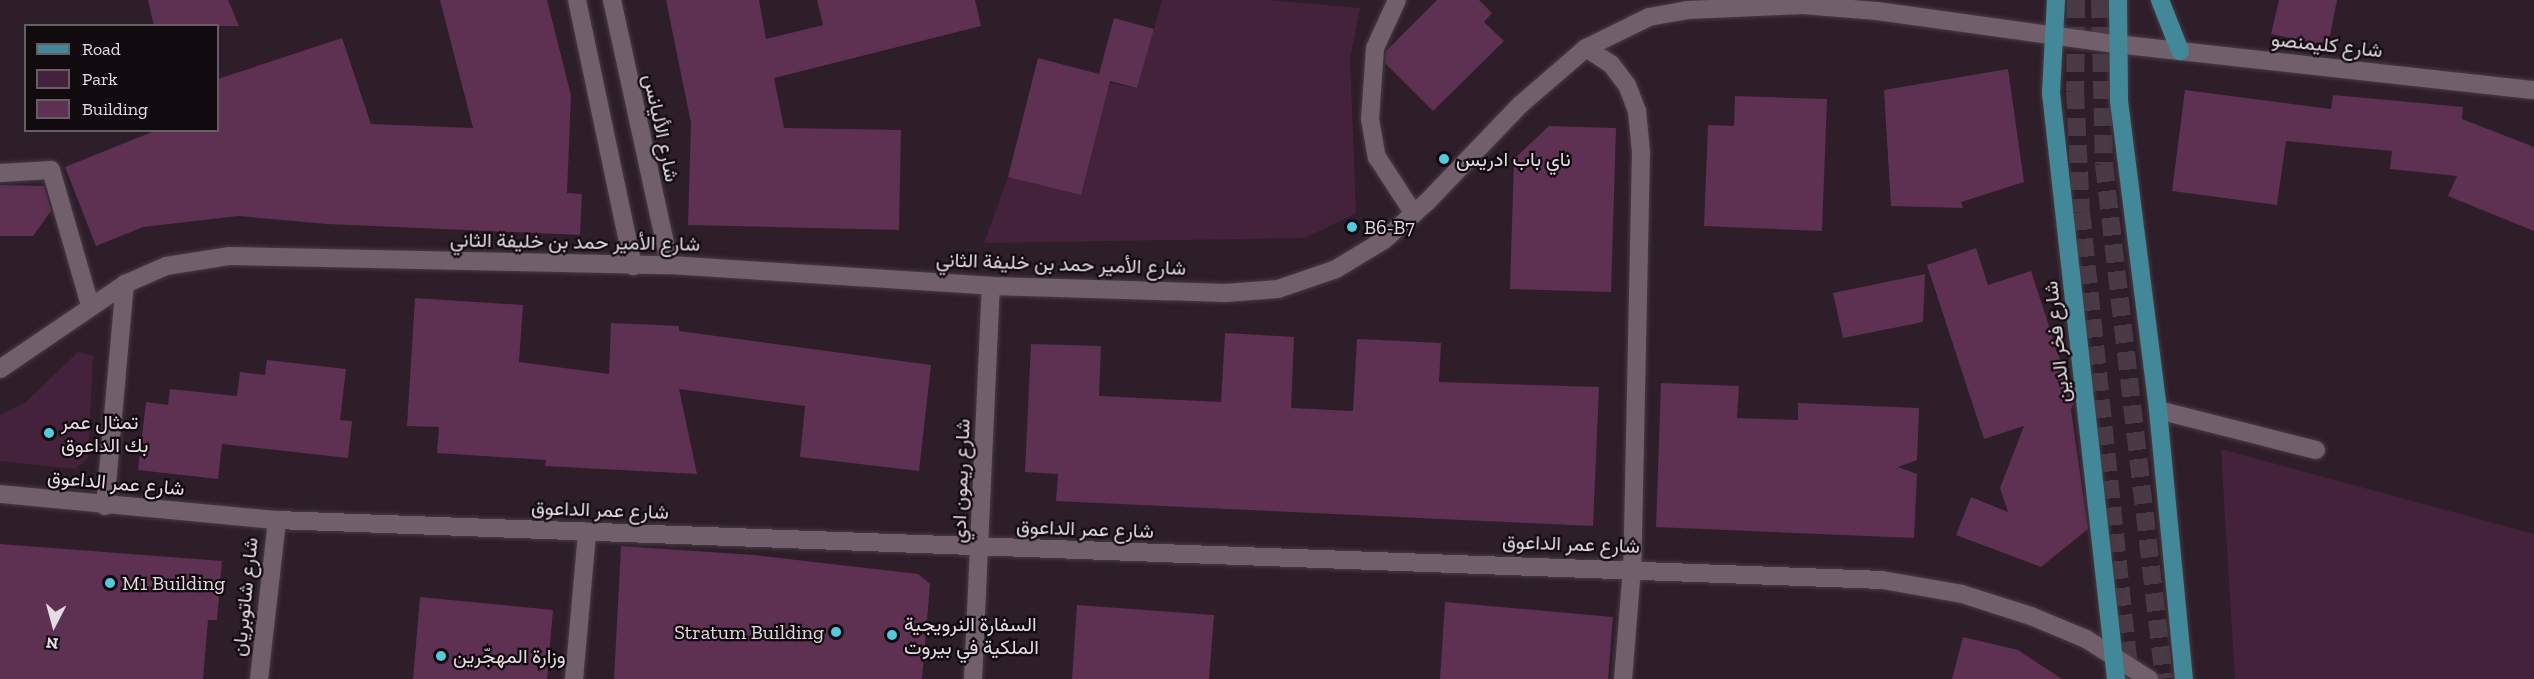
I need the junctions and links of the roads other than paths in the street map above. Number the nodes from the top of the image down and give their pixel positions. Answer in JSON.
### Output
{"nodes":[{"id":1,"x":577,"y":0,"type":"edge"},
{"id":2,"x":612,"y":0,"type":"edge"},
{"id":3,"x":1397,"y":0,"type":"edge"},
{"id":4,"x":2056,"y":0,"type":"edge"},
{"id":5,"x":2118,"y":0,"type":"edge"},
{"id":6,"x":2160,"y":0,"type":"edge"},
{"id":7,"x":2053,"y":34,"type":"junction"},
{"id":8,"x":2116,"y":44,"type":"junction"},
{"id":9,"x":1586,"y":48,"type":"junction"},
{"id":10,"x":2180,"y":51,"type":"junction"},
{"id":11,"x":2534,"y":90,"type":"edge"},
{"id":12,"x":0,"y":173,"type":"edge"},
{"id":13,"x":1414,"y":214,"type":"junction"},
{"id":14,"x":633,"y":266,"type":"junction"},
{"id":15,"x":670,"y":266,"type":"junction"},
{"id":16,"x":125,"y":284,"type":"junction"},
{"id":17,"x":991,"y":286,"type":"junction"},
{"id":18,"x":90,"y":305,"type":"junction"},
{"id":19,"x":0,"y":369,"type":"edge"},
{"id":20,"x":2158,"y":410,"type":"junction"},
{"id":21,"x":2316,"y":450,"type":"dead end"},
{"id":22,"x":0,"y":494,"type":"edge"},
{"id":23,"x":105,"y":506,"type":"junction"},
{"id":24,"x":277,"y":520,"type":"junction"},
{"id":25,"x":587,"y":532,"type":"junction"},
{"id":26,"x":981,"y":549,"type":"junction"},
{"id":27,"x":1632,"y":568,"type":"junction"},
{"id":28,"x":2115,"y":656,"type":"junction"},
{"id":29,"x":259,"y":679,"type":"edge"},
{"id":30,"x":574,"y":679,"type":"edge"},
{"id":31,"x":973,"y":679,"type":"edge"},
{"id":32,"x":1623,"y":679,"type":"edge"},
{"id":33,"x":2116,"y":679,"type":"edge"},
{"id":34,"x":2150,"y":679,"type":"edge"},
{"id":35,"x":2184,"y":679,"type":"edge"}],
"edges":[{"from":1,"to":14,"type":"street"},
{"from":2,"to":15,"type":"street","name":"شارع الأليانس"},
{"from":3,"to":13,"type":"street"},
{"from":4,"to":7,"type":"main road","name":"شارع فخر الدين"},
{"from":5,"to":8,"type":"main road"},
{"from":6,"to":10,"type":"main road"},
{"from":7,"to":8,"type":"street","name":"شارع الأمير حمد بن خليفة الثاني"},
{"from":7,"to":9,"type":"street","name":"شارع الأمير حمد بن خليفة الثاني"},
{"from":7,"to":28,"type":"main road","name":"شارع فخر الدين"},
{"from":8,"to":10,"type":"street","name":"شارع كليمنصو"},
{"from":8,"to":20,"type":"main road"},
{"from":9,"to":13,"type":"street","name":"شارع الأمير حمد بن خليفة الثاني"},
{"from":9,"to":27,"type":"street"},
{"from":10,"to":11,"type":"street","name":"شارع كليمنصو"},
{"from":12,"to":18,"type":"street"},
{"from":13,"to":17,"type":"street","name":"شارع الأمير حمد بن خليفة الثاني"},
{"from":14,"to":15,"type":"street","name":"شارع الأمير حمد بن خليفة الثاني"},
{"from":14,"to":16,"type":"street","name":"شارع الأمير حمد بن خليفة الثاني"},
{"from":15,"to":17,"type":"street","name":"شارع الأمير حمد بن خليفة الثاني"},
{"from":16,"to":18,"type":"street","name":"شارع الأمير حمد بن خليفة الثاني"},
{"from":16,"to":23,"type":"street"},
{"from":17,"to":26,"type":"street","name":"شارع ريمون ادي"},
{"from":18,"to":19,"type":"street","name":"شارع الأمير حمد بن خليفة الثاني"},
{"from":20,"to":21,"type":"street"},
{"from":20,"to":35,"type":"main road"},
{"from":22,"to":23,"type":"street","name":"شارع عمر الداعوق"},
{"from":23,"to":24,"type":"street","name":"شارع عمر الداعوق"},
{"from":24,"to":25,"type":"street","name":"شارع عمر الداعوق"},
{"from":24,"to":29,"type":"street","name":"شارع شاتوبريان"},
{"from":25,"to":26,"type":"street","name":"شارع عمر الداعوق"},
{"from":25,"to":30,"type":"street"},
{"from":26,"to":27,"type":"street","name":"شارع عمر الداعوق"},
{"from":26,"to":31,"type":"street","name":"شارع ريمون ادي"},
{"from":27,"to":28,"type":"street","name":"شارع عمر الداعوق"},
{"from":27,"to":32,"type":"street"},
{"from":28,"to":33,"type":"main road","name":"شارع فخر الدين"},
{"from":28,"to":34,"type":"street","name":"شارع عمر الداعوق"}]}
